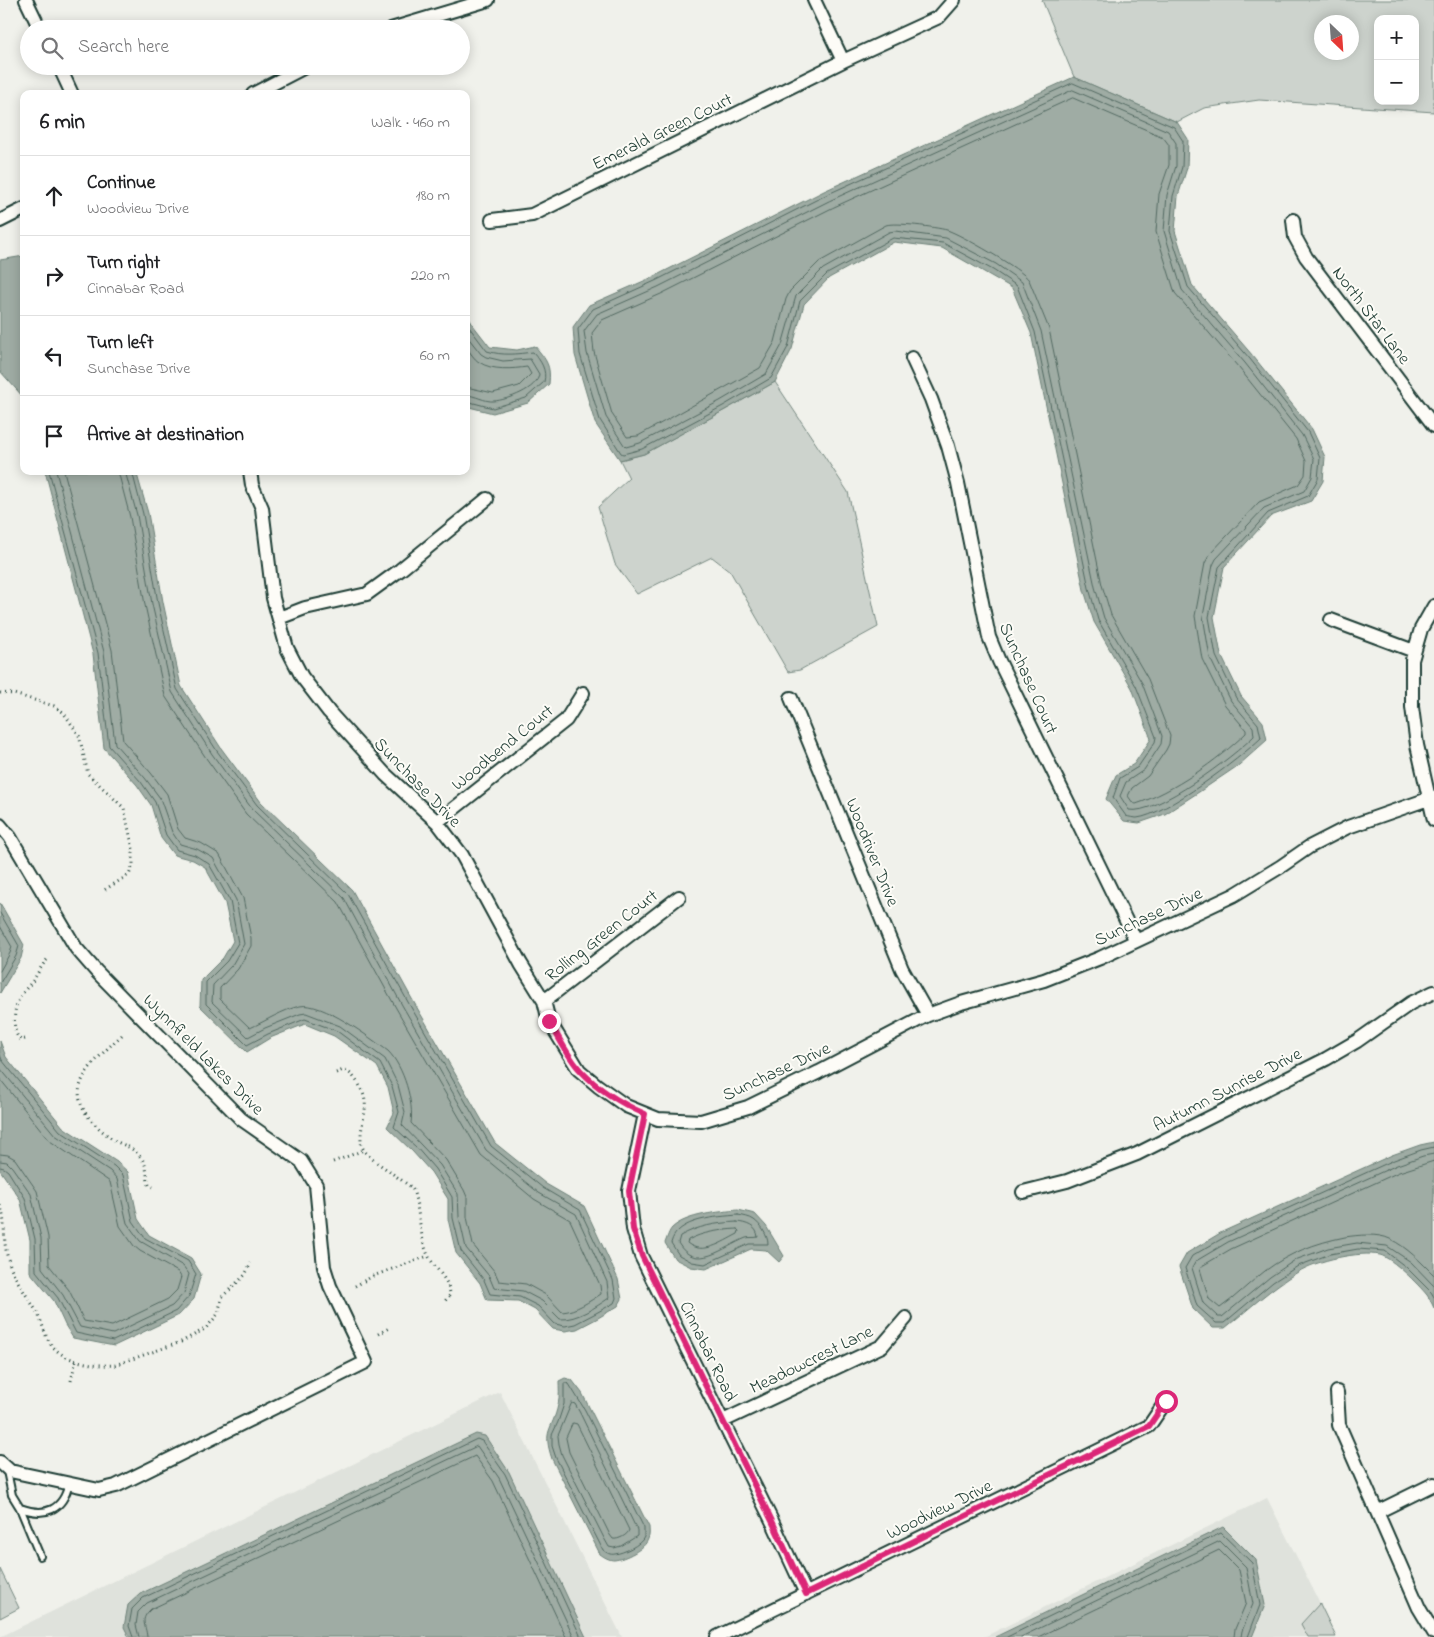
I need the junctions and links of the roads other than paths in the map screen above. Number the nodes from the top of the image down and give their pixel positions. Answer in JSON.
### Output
{"nodes":[{"id":1,"x":26,"y":0,"type":"edge"},
{"id":2,"x":488,"y":0,"type":"edge"},
{"id":3,"x":814,"y":0,"type":"edge"},
{"id":4,"x":954,"y":0,"type":"edge"},
{"id":5,"x":36,"y":20,"type":"edge"},
{"id":6,"x":421,"y":20,"type":"edge"},
{"id":7,"x":843,"y":61,"type":"junction"},
{"id":8,"x":63,"y":75,"type":"edge"},
{"id":9,"x":290,"y":75,"type":"edge"},
{"id":10,"x":70,"y":90,"type":"edge"},
{"id":11,"x":261,"y":90,"type":"edge"},
{"id":12,"x":20,"y":211,"type":"edge"},
{"id":13,"x":492,"y":220,"type":"dead end"},
{"id":14,"x":1293,"y":220,"type":"dead end"},
{"id":15,"x":0,"y":221,"type":"edge"},
{"id":16,"x":912,"y":358,"type":"dead end"},
{"id":17,"x":1434,"y":426,"type":"edge"},
{"id":18,"x":251,"y":475,"type":"edge"},
{"id":19,"x":487,"y":499,"type":"dead end"},
{"id":20,"x":1434,"y":606,"type":"edge"},
{"id":21,"x":279,"y":618,"type":"junction"},
{"id":22,"x":1331,"y":620,"type":"dead end"},
{"id":23,"x":1414,"y":651,"type":"junction"},
{"id":24,"x":583,"y":693,"type":"dead end"},
{"id":25,"x":791,"y":698,"type":"dead end"},
{"id":26,"x":1431,"y":798,"type":"edge"},
{"id":27,"x":1434,"y":820,"type":"edge"},
{"id":28,"x":437,"y":822,"type":"junction"},
{"id":29,"x":0,"y":825,"type":"edge"},
{"id":30,"x":679,"y":897,"type":"dead end"},
{"id":31,"x":1136,"y":941,"type":"junction"},
{"id":32,"x":1434,"y":992,"type":"edge"},
{"id":33,"x":544,"y":1001,"type":"junction"},
{"id":34,"x":928,"y":1015,"type":"junction"},
{"id":35,"x":645,"y":1114,"type":"junction"},
{"id":36,"x":1023,"y":1192,"type":"dead end"},
{"id":37,"x":906,"y":1318,"type":"dead end"},
{"id":38,"x":1337,"y":1392,"type":"dead end"},
{"id":39,"x":1166,"y":1401,"type":"dead end"},
{"id":40,"x":723,"y":1421,"type":"junction"},
{"id":41,"x":3,"y":1464,"type":"edge"},
{"id":42,"x":69,"y":1483,"type":"junction"},
{"id":43,"x":1434,"y":1484,"type":"edge"},
{"id":44,"x":20,"y":1508,"type":"junction"},
{"id":45,"x":1377,"y":1512,"type":"junction"},
{"id":46,"x":40,"y":1556,"type":"dead end"},
{"id":47,"x":806,"y":1594,"type":"junction"},
{"id":48,"x":1434,"y":1633,"type":"edge"},
{"id":49,"x":717,"y":1637,"type":"edge"}],
"edges":[{"from":1,"to":5,"type":"street"},
{"from":2,"to":6,"type":"street"},
{"from":3,"to":7,"type":"street"},
{"from":4,"to":7,"type":"street","name":"Emerald Green Court"},
{"from":7,"to":13,"type":"street","name":"Emerald Green Court"},
{"from":8,"to":10,"type":"street"},
{"from":9,"to":11,"type":"street"},
{"from":12,"to":15,"type":"street"},
{"from":14,"to":17,"type":"street","name":"North Star Lane"},
{"from":16,"to":31,"type":"street","name":"Sunchase Court"},
{"from":18,"to":21,"type":"street","name":"Sunchase Drive"},
{"from":19,"to":21,"type":"street"},
{"from":20,"to":23,"type":"street"},
{"from":21,"to":28,"type":"street","name":"Sunchase Drive"},
{"from":22,"to":23,"type":"street"},
{"from":23,"to":26,"type":"street"},
{"from":24,"to":28,"type":"street","name":"Woodbend Court"},
{"from":25,"to":34,"type":"street","name":"Woodriver Drive"},
{"from":26,"to":27,"type":"street"},
{"from":26,"to":31,"type":"street","name":"Sunchase Drive"},
{"from":28,"to":33,"type":"street","name":"Sunchase Drive"},
{"from":29,"to":42,"type":"street","name":"Wynnfield Lakes Drive"},
{"from":30,"to":33,"type":"street","name":"Rolling Green Court"},
{"from":31,"to":34,"type":"street","name":"Sunchase Drive"},
{"from":32,"to":36,"type":"street","name":"Autumn Sunrise Drive"},
{"from":33,"to":35,"type":"street","name":"Sunchase Drive"},
{"from":34,"to":35,"type":"street","name":"Sunchase Drive"},
{"from":35,"to":40,"type":"street","name":"Cinnabar Road"},
{"from":37,"to":40,"type":"street","name":"Meadowcrest Lane"},
{"from":38,"to":45,"type":"street"},
{"from":39,"to":47,"type":"street","name":"Woodview Drive"},
{"from":40,"to":47,"type":"street","name":"Cinnabar Road"},
{"from":41,"to":42,"type":"street","name":"Wynnfield Lakes Drive"},
{"from":41,"to":44,"type":"lane"},
{"from":42,"to":44,"type":"lane"},
{"from":43,"to":45,"type":"street"},
{"from":44,"to":46,"type":"lane"},
{"from":45,"to":48,"type":"street"},
{"from":47,"to":49,"type":"street","name":"Woodview Drive"}]}
